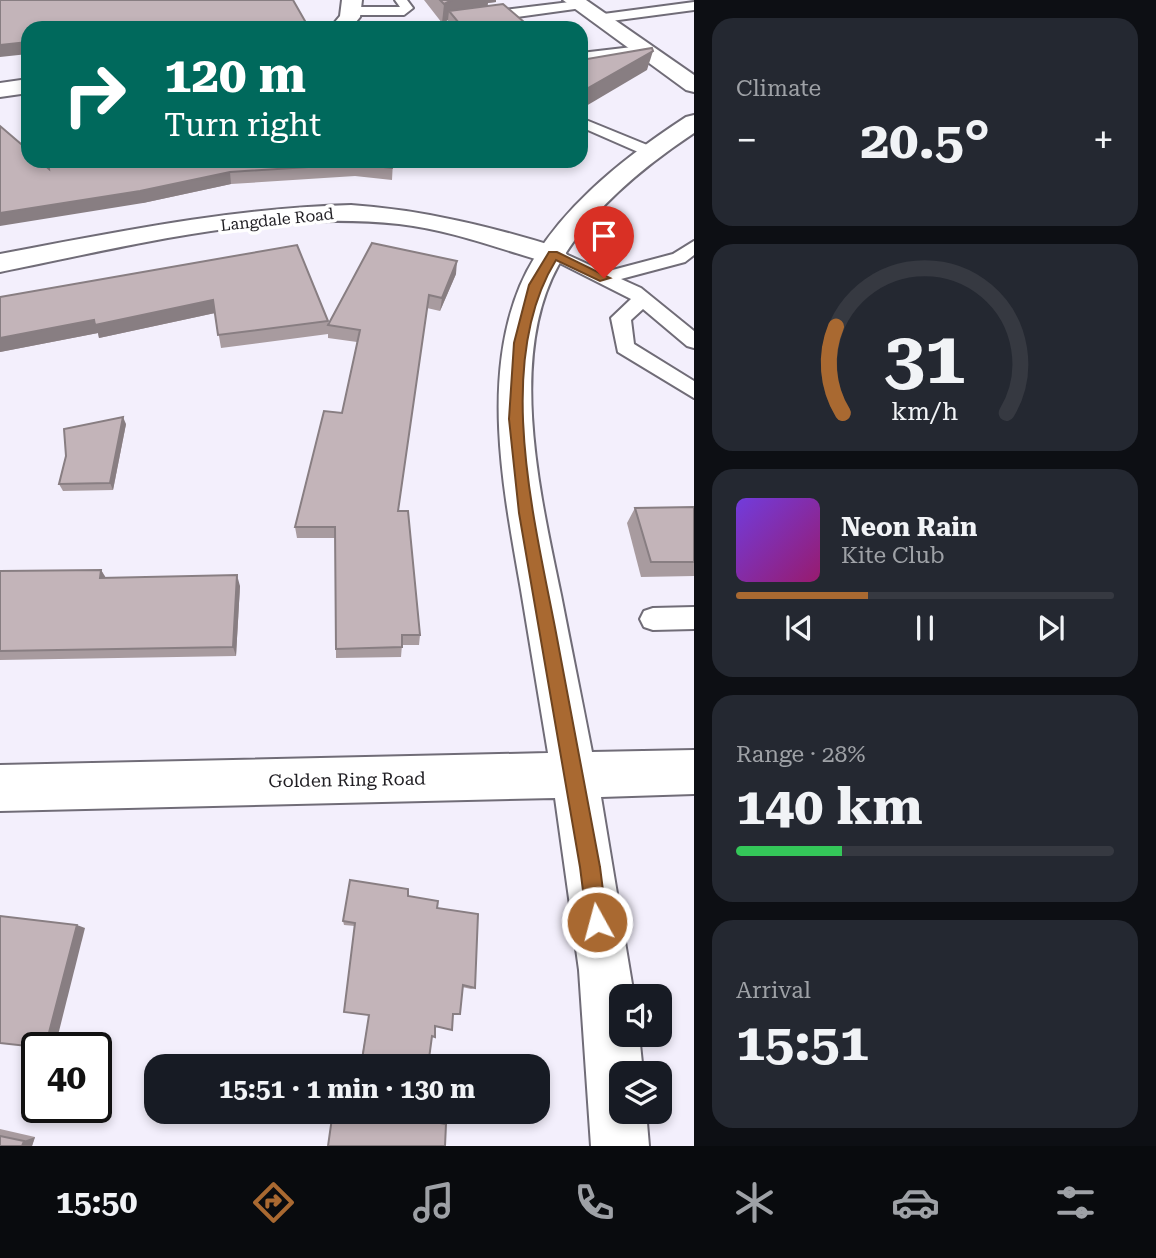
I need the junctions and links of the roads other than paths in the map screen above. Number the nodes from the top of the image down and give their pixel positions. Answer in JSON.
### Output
{"nodes":[{"id":1,"x":401,"y":0,"type":"edge"},
{"id":2,"x":576,"y":2,"type":"edge"},
{"id":3,"x":530,"y":5,"type":"edge"},
{"id":4,"x":694,"y":6,"type":"edge"},
{"id":5,"x":348,"y":13,"type":"edge"},
{"id":6,"x":596,"y":19,"type":"junction"},
{"id":7,"x":459,"y":21,"type":"edge"},
{"id":8,"x":641,"y":50,"type":"junction"},
{"id":9,"x":588,"y":56,"type":"edge"},
{"id":10,"x":694,"y":85,"type":"edge"},
{"id":11,"x":21,"y":87,"type":"edge"},
{"id":12,"x":0,"y":90,"type":"edge"},
{"id":13,"x":694,"y":122,"type":"edge"},
{"id":14,"x":588,"y":125,"type":"edge"},
{"id":15,"x":651,"y":152,"type":"junction"},
{"id":16,"x":694,"y":246,"type":"edge"},
{"id":17,"x":553,"y":255,"type":"junction"},
{"id":18,"x":0,"y":263,"type":"edge"},
{"id":19,"x":687,"y":264,"type":"edge"},
{"id":20,"x":604,"y":278,"type":"junction"},
{"id":21,"x":643,"y":299,"type":"junction"},
{"id":22,"x":694,"y":341,"type":"edge"},
{"id":23,"x":694,"y":391,"type":"edge"},
{"id":24,"x":694,"y":618,"type":"edge"},
{"id":25,"x":653,"y":619,"type":"dead end"},
{"id":26,"x":694,"y":772,"type":"edge"},
{"id":27,"x":573,"y":774,"type":"junction"},
{"id":28,"x":0,"y":788,"type":"edge"},
{"id":29,"x":620,"y":1146,"type":"edge"}],
"edges":[{"from":1,"to":5,"type":"lane"},
{"from":2,"to":3,"type":"lane"},
{"from":2,"to":6,"type":"street"},
{"from":3,"to":7,"type":"lane"},
{"from":4,"to":6,"type":"lane"},
{"from":6,"to":8,"type":"street"},
{"from":8,"to":9,"type":"lane"},
{"from":8,"to":10,"type":"street"},
{"from":11,"to":12,"type":"street"},
{"from":13,"to":15,"type":"street"},
{"from":14,"to":15,"type":"lane"},
{"from":15,"to":17,"type":"street"},
{"from":16,"to":19,"type":"lane"},
{"from":17,"to":18,"type":"street","name":"Langdale Road"},
{"from":17,"to":20,"type":"lane"},
{"from":17,"to":27,"type":"street"},
{"from":19,"to":20,"type":"lane"},
{"from":20,"to":21,"type":"lane"},
{"from":21,"to":22,"type":"lane"},
{"from":21,"to":23,"type":"lane"},
{"from":24,"to":25,"type":"lane"},
{"from":26,"to":27,"type":"street","name":"Golden Ring Road"},
{"from":27,"to":28,"type":"street","name":"Golden Ring Road"},
{"from":27,"to":29,"type":"street"}]}
